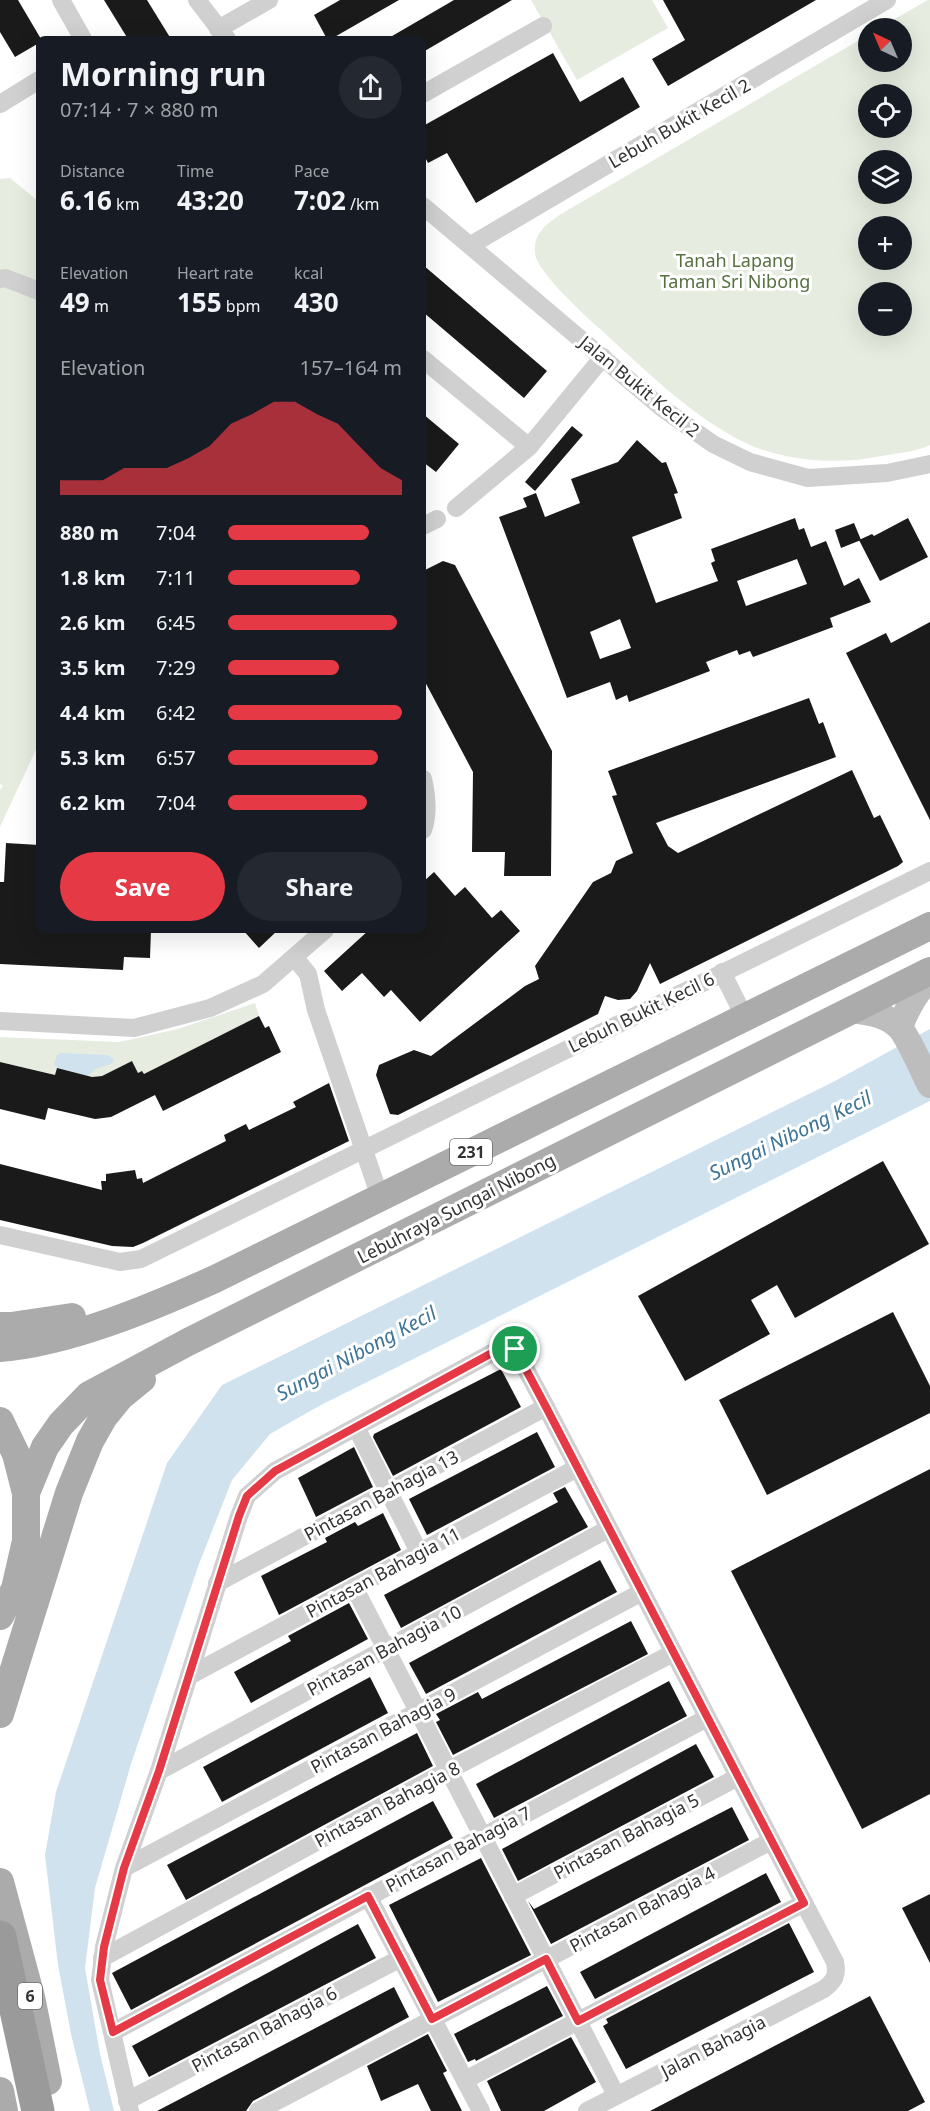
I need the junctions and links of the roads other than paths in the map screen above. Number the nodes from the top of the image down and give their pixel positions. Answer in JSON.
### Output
{"nodes":[{"id":1,"x":61,"y":0,"type":"edge"},
{"id":2,"x":197,"y":0,"type":"edge"},
{"id":3,"x":269,"y":0,"type":"edge"},
{"id":4,"x":887,"y":0,"type":"edge"},
{"id":5,"x":543,"y":26,"type":"dead end"},
{"id":6,"x":222,"y":34,"type":"edge"},
{"id":7,"x":81,"y":36,"type":"edge"},
{"id":8,"x":36,"y":82,"type":"edge"},
{"id":9,"x":426,"y":92,"type":"edge"},
{"id":10,"x":0,"y":104,"type":"edge"},
{"id":11,"x":426,"y":208,"type":"edge"},
{"id":12,"x":471,"y":245,"type":"junction"},
{"id":13,"x":0,"y":279,"type":"edge"},
{"id":14,"x":36,"y":290,"type":"edge"},
{"id":15,"x":603,"y":357,"type":"junction"},
{"id":16,"x":426,"y":361,"type":"edge"},
{"id":17,"x":529,"y":447,"type":"junction"},
{"id":18,"x":928,"y":469,"type":"edge"},
{"id":19,"x":456,"y":508,"type":"dead end"},
{"id":20,"x":426,"y":790,"type":"edge"},
{"id":21,"x":426,"y":811,"type":"edge"},
{"id":22,"x":930,"y":871,"type":"edge"},
{"id":23,"x":930,"y":926,"type":"edge"},
{"id":24,"x":322,"y":933,"type":"edge"},
{"id":25,"x":295,"y":958,"type":"junction"},
{"id":26,"x":930,"y":971,"type":"edge"},
{"id":27,"x":722,"y":972,"type":"junction"},
{"id":28,"x":930,"y":978,"type":"edge"},
{"id":29,"x":850,"y":1010,"type":"junction"},
{"id":30,"x":745,"y":1018,"type":"junction"},
{"id":31,"x":0,"y":1022,"type":"edge"},
{"id":32,"x":902,"y":1032,"type":"junction"},
{"id":33,"x":930,"y":1085,"type":"edge"},
{"id":34,"x":359,"y":1151,"type":"junction"},
{"id":35,"x":380,"y":1197,"type":"junction"},
{"id":36,"x":0,"y":1235,"type":"edge"},
{"id":37,"x":167,"y":1301,"type":"junction"},
{"id":38,"x":0,"y":1326,"type":"edge"},
{"id":39,"x":188,"y":1342,"type":"junction"},
{"id":40,"x":0,"y":1348,"type":"edge"},
{"id":41,"x":546,"y":1407,"type":"junction"},
{"id":42,"x":0,"y":1421,"type":"edge"},
{"id":43,"x":356,"y":1427,"type":"junction"},
{"id":44,"x":577,"y":1468,"type":"junction"},
{"id":45,"x":388,"y":1491,"type":"junction"},
{"id":46,"x":26,"y":1493,"type":"junction"},
{"id":47,"x":608,"y":1529,"type":"junction"},
{"id":48,"x":419,"y":1552,"type":"junction"},
{"id":49,"x":217,"y":1583,"type":"junction"},
{"id":50,"x":354,"y":1587,"type":"junction"},
{"id":51,"x":642,"y":1592,"type":"junction"},
{"id":52,"x":0,"y":1617,"type":"edge"},
{"id":53,"x":386,"y":1649,"type":"junction"},
{"id":54,"x":673,"y":1653,"type":"junction"},
{"id":55,"x":189,"y":1676,"type":"junction"},
{"id":56,"x":418,"y":1712,"type":"junction"},
{"id":57,"x":0,"y":1714,"type":"edge"},
{"id":58,"x":707,"y":1718,"type":"junction"},
{"id":59,"x":449,"y":1770,"type":"junction"},
{"id":60,"x":159,"y":1771,"type":"junction"},
{"id":61,"x":738,"y":1777,"type":"junction"},
{"id":62,"x":483,"y":1836,"type":"junction"},
{"id":63,"x":771,"y":1840,"type":"junction"},
{"id":64,"x":124,"y":1868,"type":"junction"},
{"id":65,"x":0,"y":1882,"type":"edge"},
{"id":66,"x":368,"y":1896,"type":"junction"},
{"id":67,"x":513,"y":1896,"type":"junction"},
{"id":68,"x":804,"y":1903,"type":"junction"},
{"id":69,"x":0,"y":1937,"type":"edge"},
{"id":70,"x":102,"y":1958,"type":"junction"},
{"id":71,"x":401,"y":1958,"type":"junction"},
{"id":72,"x":546,"y":1959,"type":"junction"},
{"id":73,"x":432,"y":2019,"type":"junction"},
{"id":74,"x":578,"y":2021,"type":"junction"},
{"id":75,"x":113,"y":2032,"type":"junction"},
{"id":76,"x":0,"y":2037,"type":"edge"},
{"id":77,"x":465,"y":2080,"type":"junction"},
{"id":78,"x":0,"y":2091,"type":"edge"},
{"id":79,"x":614,"y":2102,"type":"edge"},
{"id":80,"x":128,"y":2106,"type":"edge"},
{"id":81,"x":4,"y":2111,"type":"edge"},
{"id":82,"x":17,"y":2111,"type":"edge"},
{"id":83,"x":38,"y":2111,"type":"edge"},
{"id":84,"x":54,"y":2111,"type":"edge"},
{"id":85,"x":258,"y":2111,"type":"edge"},
{"id":86,"x":481,"y":2111,"type":"edge"},
{"id":87,"x":587,"y":2111,"type":"edge"}],
"edges":[{"from":1,"to":7,"type":"street"},
{"from":2,"to":6,"type":"street"},
{"from":3,"to":6,"type":"street"},
{"from":4,"to":12,"type":"street","name":"Lebuh Bukit Kecil 2"},
{"from":5,"to":9,"type":"street"},
{"from":8,"to":10,"type":"street"},
{"from":11,"to":12,"type":"street","name":"Jalan Bukit Kecil 2"},
{"from":12,"to":15,"type":"street","name":"Jalan Bukit Kecil 2"},
{"from":13,"to":14,"type":"street"},
{"from":15,"to":17,"type":"street"},
{"from":15,"to":18,"type":"street","name":"Jalan Bukit Kecil 2"},
{"from":16,"to":17,"type":"street"},
{"from":17,"to":19,"type":"street"},
{"from":20,"to":21,"type":"street"},
{"from":22,"to":27,"type":"street","name":"Lebuh Bukit Kecil 6"},
{"from":23,"to":30,"type":"main road","number":"231"},
{"from":24,"to":25,"type":"street"},
{"from":25,"to":31,"type":"street"},
{"from":25,"to":34,"type":"street"},
{"from":26,"to":29,"type":"main road","name":"Lebuhraya Sungai Nibong","number":"231"},
{"from":27,"to":30,"type":"street"},
{"from":27,"to":34,"type":"street","name":"Lebuh Bukit Kecil 6"},
{"from":28,"to":32,"type":"street"},
{"from":29,"to":32,"type":"street"},
{"from":29,"to":39,"type":"main road","name":"Lebuhraya Sungai Nibong","number":"231"},
{"from":30,"to":35,"type":"main road","number":"231"},
{"from":32,"to":33,"type":"street"},
{"from":34,"to":35,"type":"street"},
{"from":34,"to":36,"type":"street","name":"Lebuh Bukit Kecil 6"},
{"from":35,"to":37,"type":"main road","number":"231"},
{"from":37,"to":38,"type":"main road"},
{"from":37,"to":40,"type":"main road","number":"231"},
{"from":39,"to":46,"type":"main road","name":"Lebuhraya Sungai Nibong","number":"231"},
{"from":39,"to":57,"type":"main road"},
{"from":41,"to":43,"type":"street"},
{"from":41,"to":44,"type":"street"},
{"from":41,"to":45,"type":"street","name":"Pintasan Bahagia 13"},
{"from":42,"to":46,"type":"main road"},
{"from":43,"to":45,"type":"street"},
{"from":43,"to":49,"type":"street"},
{"from":44,"to":47,"type":"street"},
{"from":44,"to":48,"type":"street","name":"Pintasan Bahagia 11"},
{"from":45,"to":48,"type":"street"},
{"from":45,"to":49,"type":"street","name":"Pintasan Bahagia 13"},
{"from":46,"to":52,"type":"main road"},
{"from":47,"to":51,"type":"street"},
{"from":47,"to":53,"type":"street","name":"Pintasan Bahagia 10"},
{"from":48,"to":50,"type":"street","name":"Pintasan Bahagia 11"},
{"from":49,"to":55,"type":"street"},
{"from":50,"to":53,"type":"street"},
{"from":50,"to":55,"type":"street","name":"Pintasan Bahagia 11"},
{"from":51,"to":54,"type":"street"},
{"from":51,"to":56,"type":"street","name":"Pintasan Bahagia 9"},
{"from":53,"to":56,"type":"street"},
{"from":53,"to":60,"type":"street","name":"Pintasan Bahagia 10"},
{"from":54,"to":58,"type":"street"},
{"from":54,"to":59,"type":"street","name":"Pintasan Bahagia 8"},
{"from":55,"to":60,"type":"street"},
{"from":56,"to":59,"type":"street"},
{"from":56,"to":64,"type":"street","name":"Pintasan Bahagia 9"},
{"from":58,"to":61,"type":"street"},
{"from":58,"to":62,"type":"street","name":"Pintasan Bahagia 7"},
{"from":59,"to":62,"type":"street"},
{"from":59,"to":70,"type":"street","name":"Pintasan Bahagia 8"},
{"from":60,"to":64,"type":"street"},
{"from":61,"to":63,"type":"street"},
{"from":61,"to":67,"type":"street","name":"Pintasan Bahagia 5"},
{"from":62,"to":66,"type":"street","name":"Pintasan Bahagia 7"},
{"from":62,"to":67,"type":"street"},
{"from":63,"to":68,"type":"street"},
{"from":63,"to":72,"type":"street","name":"Pintasan Bahagia 4"},
{"from":64,"to":70,"type":"street"},
{"from":65,"to":84,"type":"main road","number":"6"},
{"from":66,"to":71,"type":"street"},
{"from":66,"to":75,"type":"street","name":"Pintasan Bahagia 7"},
{"from":67,"to":72,"type":"street"},
{"from":68,"to":74,"type":"street"},
{"from":68,"to":79,"type":"street","name":"Jalan Bahagia"},
{"from":69,"to":83,"type":"highway","number":"6"},
{"from":70,"to":75,"type":"street"},
{"from":71,"to":73,"type":"street"},
{"from":71,"to":80,"type":"street","name":"Pintasan Bahagia 6"},
{"from":72,"to":73,"type":"street","name":"Pintasan Bahagia 4"},
{"from":72,"to":74,"type":"street"},
{"from":73,"to":77,"type":"street"},
{"from":73,"to":85,"type":"street","name":"Pintasan Bahagia 4"},
{"from":74,"to":77,"type":"street"},
{"from":74,"to":79,"type":"street"},
{"from":75,"to":80,"type":"street"},
{"from":76,"to":82,"type":"highway"},
{"from":77,"to":86,"type":"street"},
{"from":78,"to":81,"type":"main road"},
{"from":79,"to":87,"type":"street","name":"Jalan Bahagia"}]}
